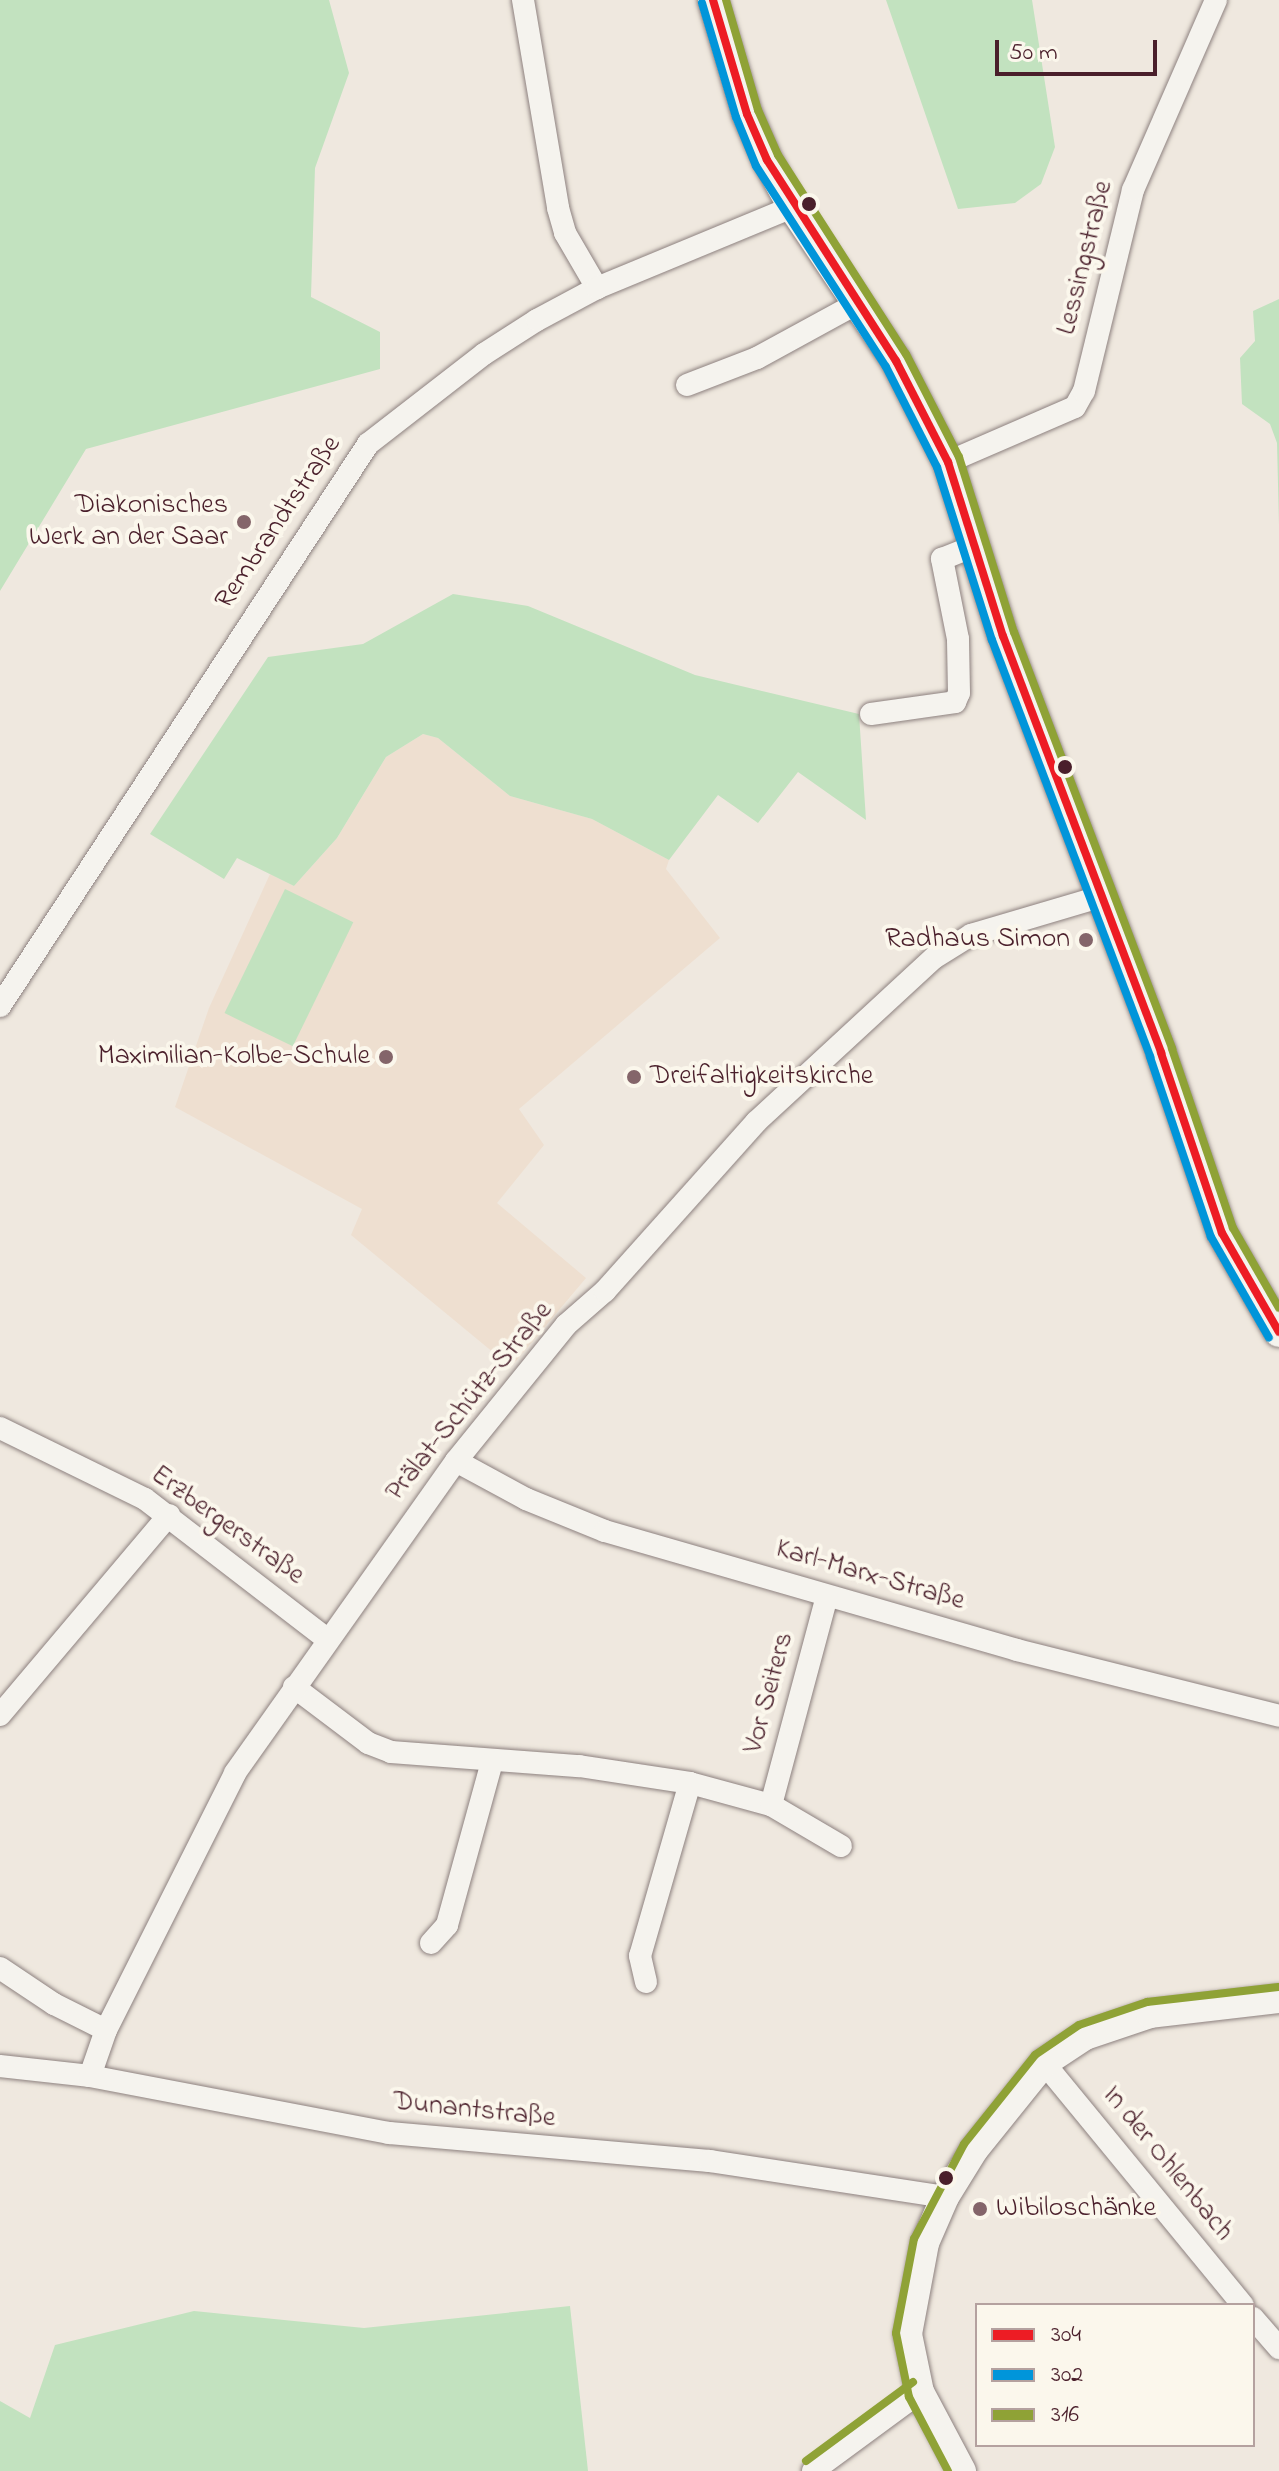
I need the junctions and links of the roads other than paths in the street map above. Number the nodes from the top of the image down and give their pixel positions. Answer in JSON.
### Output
{"nodes":[{"id":1,"x":523,"y":0,"type":"edge"},
{"id":2,"x":713,"y":0,"type":"edge"},
{"id":3,"x":1216,"y":0,"type":"edge"},
{"id":4,"x":793,"y":207,"type":"junction"},
{"id":5,"x":597,"y":288,"type":"junction"},
{"id":6,"x":858,"y":303,"type":"junction"},
{"id":7,"x":687,"y":385,"type":"dead end"},
{"id":8,"x":948,"y":462,"type":"junction"},
{"id":9,"x":975,"y":546,"type":"junction"},
{"id":10,"x":871,"y":714,"type":"dead end"},
{"id":11,"x":1103,"y":896,"type":"junction"},
{"id":12,"x":0,"y":1006,"type":"edge"},
{"id":13,"x":1279,"y":1332,"type":"edge"},
{"id":14,"x":0,"y":1428,"type":"edge"},
{"id":15,"x":456,"y":1461,"type":"junction"},
{"id":16,"x":169,"y":1515,"type":"junction"},
{"id":17,"x":827,"y":1596,"type":"junction"},
{"id":18,"x":327,"y":1639,"type":"junction"},
{"id":19,"x":294,"y":1687,"type":"junction"},
{"id":20,"x":0,"y":1715,"type":"edge"},
{"id":21,"x":1279,"y":1716,"type":"edge"},
{"id":22,"x":492,"y":1762,"type":"junction"},
{"id":23,"x":690,"y":1783,"type":"junction"},
{"id":24,"x":771,"y":1805,"type":"junction"},
{"id":25,"x":841,"y":1846,"type":"dead end"},
{"id":26,"x":431,"y":1943,"type":"dead end"},
{"id":27,"x":0,"y":1968,"type":"edge"},
{"id":28,"x":646,"y":1982,"type":"dead end"},
{"id":29,"x":1279,"y":1999,"type":"edge"},
{"id":30,"x":106,"y":2030,"type":"junction"},
{"id":31,"x":1044,"y":2063,"type":"junction"},
{"id":32,"x":0,"y":2066,"type":"edge"},
{"id":33,"x":90,"y":2076,"type":"junction"},
{"id":34,"x":945,"y":2197,"type":"junction"},
{"id":35,"x":1241,"y":2303,"type":"edge"},
{"id":36,"x":1255,"y":2320,"type":"edge"},
{"id":37,"x":1279,"y":2348,"type":"edge"},
{"id":38,"x":920,"y":2392,"type":"junction"},
{"id":39,"x":813,"y":2471,"type":"edge"},
{"id":40,"x":962,"y":2471,"type":"edge"}],
"edges":[{"from":1,"to":5,"type":"street"},
{"from":2,"to":4,"type":"main road"},
{"from":3,"to":8,"type":"street","name":"Lessingstraße"},
{"from":4,"to":5,"type":"street","name":"Rembrandtstraße"},
{"from":4,"to":6,"type":"main road"},
{"from":5,"to":12,"type":"street","name":"Rembrandtstraße"},
{"from":6,"to":7,"type":"street"},
{"from":6,"to":8,"type":"main road"},
{"from":8,"to":9,"type":"main road"},
{"from":9,"to":10,"type":"street"},
{"from":9,"to":11,"type":"main road"},
{"from":11,"to":13,"type":"main road"},
{"from":11,"to":15,"type":"street","name":"Prälat-Schütz-Straße"},
{"from":14,"to":16,"type":"street","name":"Erzbergerstraße"},
{"from":15,"to":17,"type":"street","name":"Karl-Marx-Straße"},
{"from":15,"to":18,"type":"street","name":"Prälat-Schütz-Straße"},
{"from":16,"to":18,"type":"street","name":"Erzbergerstraße"},
{"from":16,"to":20,"type":"street"},
{"from":17,"to":21,"type":"street","name":"Karl-Marx-Straße"},
{"from":17,"to":24,"type":"street","name":"Vor Seiters"},
{"from":18,"to":19,"type":"street","name":"Prälat-Schütz-Straße"},
{"from":19,"to":22,"type":"street"},
{"from":19,"to":30,"type":"street","name":"Prälat-Schütz-Straße"},
{"from":22,"to":23,"type":"street"},
{"from":22,"to":26,"type":"street"},
{"from":23,"to":24,"type":"street"},
{"from":23,"to":28,"type":"street"},
{"from":24,"to":25,"type":"street"},
{"from":27,"to":30,"type":"street"},
{"from":29,"to":31,"type":"street"},
{"from":30,"to":33,"type":"street","name":"Prälat-Schütz-Straße"},
{"from":31,"to":34,"type":"street"},
{"from":31,"to":35,"type":"street","name":"In der Ohlenbach"},
{"from":32,"to":33,"type":"street","name":"Dunantstraße"},
{"from":33,"to":34,"type":"street","name":"Dunantstraße"},
{"from":34,"to":38,"type":"street"},
{"from":36,"to":37,"type":"street"},
{"from":38,"to":39,"type":"street"},
{"from":38,"to":40,"type":"street"}]}
